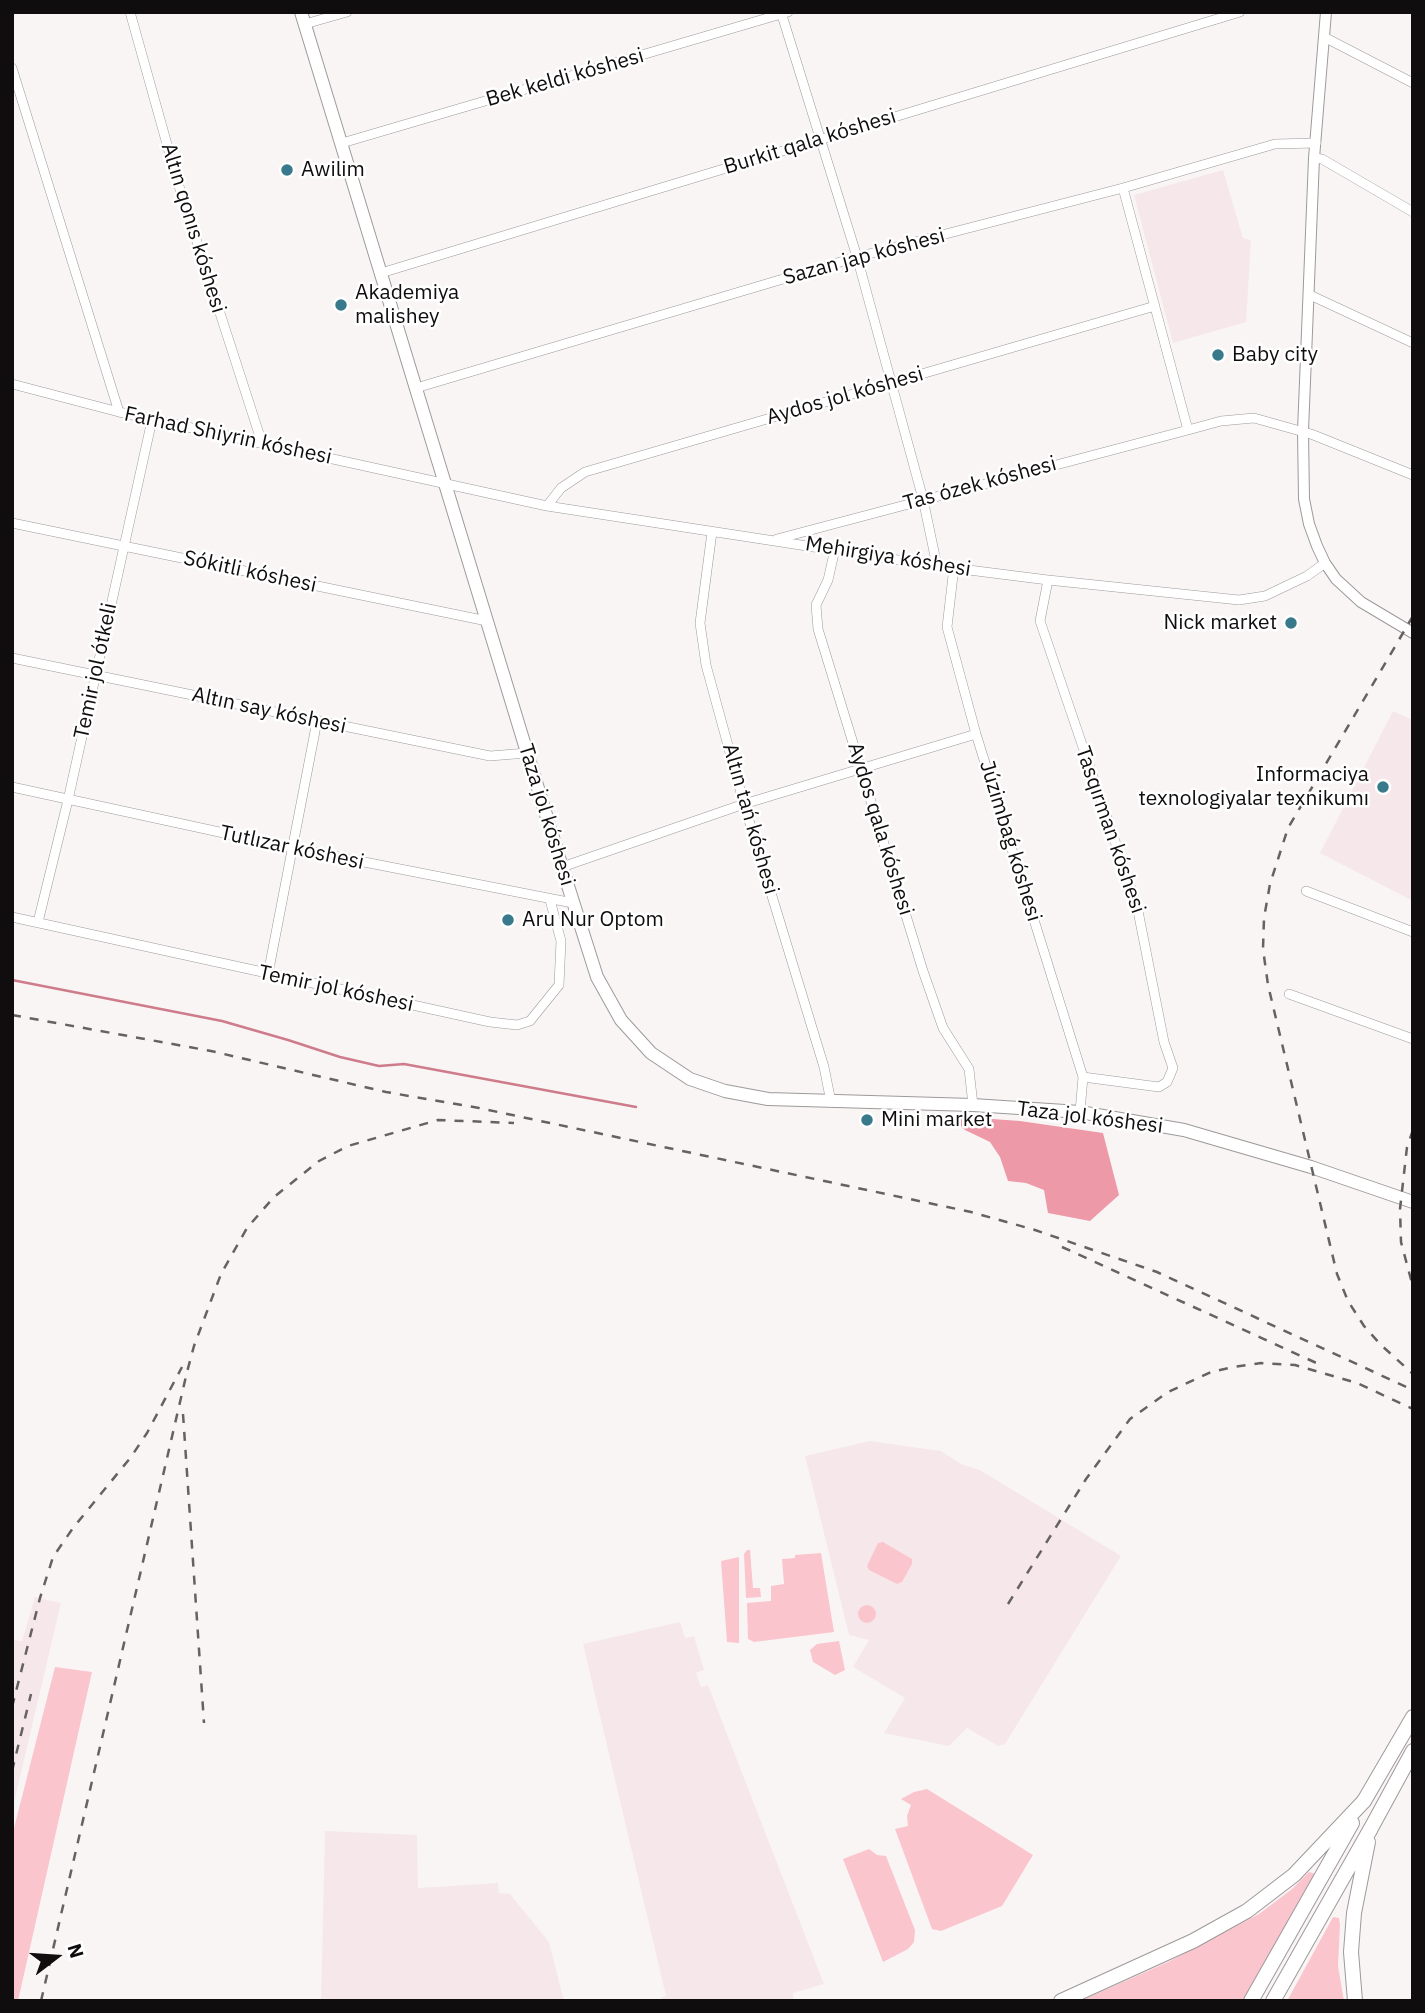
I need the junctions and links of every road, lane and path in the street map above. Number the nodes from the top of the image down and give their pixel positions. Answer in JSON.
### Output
{"nodes":[{"id":1,"x":130,"y":12,"type":"edge"},
{"id":2,"x":347,"y":12,"type":"edge"},
{"id":3,"x":1240,"y":12,"type":"edge"},
{"id":4,"x":1326,"y":12,"type":"edge"},
{"id":5,"x":784,"y":13,"type":"edge"},
{"id":6,"x":303,"y":18,"type":"edge"},
{"id":7,"x":1324,"y":37,"type":"junction"},
{"id":8,"x":12,"y":68,"type":"edge"},
{"id":9,"x":1413,"y":83,"type":"edge"},
{"id":10,"x":821,"y":139,"type":"junction"},
{"id":11,"x":342,"y":143,"type":"junction"},
{"id":12,"x":1316,"y":143,"type":"junction"},
{"id":13,"x":1314,"y":158,"type":"junction"},
{"id":14,"x":1123,"y":188,"type":"junction"},
{"id":15,"x":1413,"y":212,"type":"edge"},
{"id":16,"x":857,"y":257,"type":"junction"},
{"id":17,"x":381,"y":273,"type":"junction"},
{"id":18,"x":1310,"y":295,"type":"junction"},
{"id":19,"x":1154,"y":306,"type":"junction"},
{"id":20,"x":1413,"y":343,"type":"edge"},
{"id":21,"x":892,"y":382,"type":"junction"},
{"id":22,"x":12,"y":384,"type":"edge"},
{"id":23,"x":416,"y":388,"type":"junction"},
{"id":24,"x":119,"y":412,"type":"junction"},
{"id":25,"x":152,"y":419,"type":"junction"},
{"id":26,"x":1188,"y":429,"type":"junction"},
{"id":27,"x":1303,"y":431,"type":"junction"},
{"id":28,"x":262,"y":443,"type":"junction"},
{"id":29,"x":1413,"y":475,"type":"edge"},
{"id":30,"x":445,"y":483,"type":"junction"},
{"id":31,"x":923,"y":499,"type":"junction"},
{"id":32,"x":547,"y":506,"type":"junction"},
{"id":33,"x":12,"y":523,"type":"edge"},
{"id":34,"x":712,"y":531,"type":"junction"},
{"id":35,"x":772,"y":540,"type":"junction"},
{"id":36,"x":123,"y":546,"type":"junction"},
{"id":37,"x":835,"y":549,"type":"junction"},
{"id":38,"x":1325,"y":563,"type":"junction"},
{"id":39,"x":937,"y":565,"type":"junction"},
{"id":40,"x":954,"y":568,"type":"junction"},
{"id":41,"x":1048,"y":580,"type":"junction"},
{"id":42,"x":487,"y":621,"type":"junction"},
{"id":43,"x":1413,"y":633,"type":"edge"},
{"id":44,"x":12,"y":658,"type":"edge"},
{"id":45,"x":94,"y":675,"type":"junction"},
{"id":46,"x":317,"y":721,"type":"junction"},
{"id":47,"x":976,"y":734,"type":"junction"},
{"id":48,"x":527,"y":753,"type":"junction"},
{"id":49,"x":862,"y":769,"type":"junction"},
{"id":50,"x":12,"y":787,"type":"edge"},
{"id":51,"x":68,"y":800,"type":"junction"},
{"id":52,"x":744,"y":804,"type":"junction"},
{"id":53,"x":293,"y":848,"type":"junction"},
{"id":54,"x":562,"y":867,"type":"junction"},
{"id":55,"x":1306,"y":891,"type":"dead end"},
{"id":56,"x":550,"y":900,"type":"junction"},
{"id":57,"x":573,"y":903,"type":"junction"},
{"id":58,"x":12,"y":917,"type":"edge"},
{"id":59,"x":38,"y":922,"type":"junction"},
{"id":60,"x":1413,"y":932,"type":"edge"},
{"id":61,"x":268,"y":974,"type":"junction"},
{"id":62,"x":1289,"y":994,"type":"dead end"},
{"id":63,"x":1413,"y":1039,"type":"edge"},
{"id":64,"x":1083,"y":1077,"type":"junction"},
{"id":65,"x":831,"y":1102,"type":"junction"},
{"id":66,"x":973,"y":1105,"type":"junction"},
{"id":67,"x":1080,"y":1112,"type":"junction"},
{"id":68,"x":1413,"y":1202,"type":"edge"},
{"id":69,"x":1413,"y":1717,"type":"edge"},
{"id":70,"x":1413,"y":1751,"type":"edge"},
{"id":71,"x":1364,"y":1801,"type":"junction"},
{"id":72,"x":1370,"y":1830,"type":"junction"},
{"id":73,"x":1061,"y":2001,"type":"edge"},
{"id":74,"x":1251,"y":2001,"type":"edge"},
{"id":75,"x":1273,"y":2001,"type":"edge"},
{"id":76,"x":1355,"y":2001,"type":"edge"}],
"edges":[{"from":1,"to":28,"type":"street","name":"Altın qonıs kóshesi"},
{"from":2,"to":6,"type":"street"},
{"from":3,"to":10,"type":"street","name":"Burkit qala kóshesi"},
{"from":4,"to":7,"type":"street"},
{"from":5,"to":10,"type":"street"},
{"from":5,"to":11,"type":"street","name":"Bek keldi kóshesi"},
{"from":6,"to":11,"type":"main road","name":"Taza jol kóshesi"},
{"from":7,"to":9,"type":"street"},
{"from":7,"to":12,"type":"street"},
{"from":8,"to":24,"type":"street"},
{"from":10,"to":16,"type":"street"},
{"from":10,"to":17,"type":"street","name":"Burkit qala kóshesi"},
{"from":11,"to":17,"type":"main road","name":"Taza jol kóshesi"},
{"from":12,"to":13,"type":"street"},
{"from":12,"to":14,"type":"street","name":"Sazan jap kóshesi"},
{"from":13,"to":15,"type":"street"},
{"from":13,"to":18,"type":"street"},
{"from":14,"to":16,"type":"street","name":"Sazan jap kóshesi"},
{"from":14,"to":19,"type":"street"},
{"from":16,"to":21,"type":"street"},
{"from":16,"to":23,"type":"street","name":"Sazan jap kóshesi"},
{"from":17,"to":23,"type":"main road","name":"Taza jol kóshesi"},
{"from":18,"to":20,"type":"street"},
{"from":18,"to":27,"type":"street"},
{"from":19,"to":21,"type":"street","name":"Aydos jol kóshesi"},
{"from":19,"to":26,"type":"street"},
{"from":21,"to":31,"type":"street"},
{"from":21,"to":32,"type":"street","name":"Aydos jol kóshesi"},
{"from":22,"to":24,"type":"street","name":"Farhad Shiyrin kóshesi"},
{"from":23,"to":30,"type":"main road","name":"Taza jol kóshesi"},
{"from":24,"to":25,"type":"street","name":"Farhad Shiyrin kóshesi"},
{"from":25,"to":28,"type":"street","name":"Farhad Shiyrin kóshesi"},
{"from":25,"to":36,"type":"street","name":"Temir jol ótkeli"},
{"from":26,"to":27,"type":"street","name":"Tas ózek kóshesi"},
{"from":26,"to":31,"type":"street","name":"Tas ózek kóshesi"},
{"from":27,"to":29,"type":"street","name":"Tas ózek kóshesi"},
{"from":27,"to":38,"type":"street"},
{"from":28,"to":30,"type":"street","name":"Farhad Shiyrin kóshesi"},
{"from":30,"to":32,"type":"street","name":"Mehirgiya kóshesi"},
{"from":30,"to":42,"type":"main road","name":"Taza jol kóshesi"},
{"from":31,"to":35,"type":"street","name":"Tas ózek kóshesi"},
{"from":31,"to":39,"type":"street"},
{"from":32,"to":34,"type":"street","name":"Mehirgiya kóshesi"},
{"from":33,"to":36,"type":"street","name":"Sókitli kóshesi"},
{"from":34,"to":35,"type":"street","name":"Mehirgiya kóshesi"},
{"from":34,"to":52,"type":"street","name":"Altın tań kóshesi"},
{"from":35,"to":37,"type":"street","name":"Mehirgiya kóshesi"},
{"from":36,"to":42,"type":"street","name":"Sókitli kóshesi"},
{"from":36,"to":45,"type":"street","name":"Temir jol ótkeli"},
{"from":37,"to":39,"type":"street","name":"Mehirgiya kóshesi"},
{"from":37,"to":49,"type":"street","name":"Aydos qala kóshesi"},
{"from":38,"to":41,"type":"street","name":"Mehirgiya kóshesi"},
{"from":38,"to":43,"type":"street"},
{"from":39,"to":40,"type":"street","name":"Mehirgiya kóshesi"},
{"from":40,"to":41,"type":"street","name":"Mehirgiya kóshesi"},
{"from":40,"to":47,"type":"street","name":"Júzimbaǵ kóshesi"},
{"from":41,"to":64,"type":"street","name":"Tasqırman kóshesi"},
{"from":42,"to":48,"type":"main road","name":"Taza jol kóshesi"},
{"from":44,"to":45,"type":"street","name":"Altın say kóshesi"},
{"from":45,"to":46,"type":"street","name":"Altın say kóshesi"},
{"from":45,"to":51,"type":"street","name":"Temir jol ótkeli"},
{"from":46,"to":48,"type":"street","name":"Altın say kóshesi"},
{"from":46,"to":53,"type":"street"},
{"from":47,"to":49,"type":"street"},
{"from":47,"to":64,"type":"street","name":"Júzimbaǵ kóshesi"},
{"from":48,"to":54,"type":"main road","name":"Taza jol kóshesi"},
{"from":49,"to":52,"type":"street"},
{"from":49,"to":66,"type":"street","name":"Aydos qala kóshesi"},
{"from":50,"to":51,"type":"street","name":"Tutlızar kóshesi"},
{"from":51,"to":53,"type":"street","name":"Tutlızar kóshesi"},
{"from":51,"to":59,"type":"street","name":"Temir jol ótkeli"},
{"from":52,"to":54,"type":"street"},
{"from":52,"to":65,"type":"street","name":"Altın tań kóshesi"},
{"from":53,"to":56,"type":"street","name":"Tutlızar kóshesi"},
{"from":53,"to":61,"type":"street"},
{"from":54,"to":57,"type":"main road","name":"Taza jol kóshesi"},
{"from":55,"to":60,"type":"street"},
{"from":56,"to":57,"type":"street","name":"Tutlızar kóshesi"},
{"from":56,"to":61,"type":"street","name":"Temir jol kóshesi"},
{"from":57,"to":65,"type":"main road","name":"Taza jol kóshesi"},
{"from":58,"to":59,"type":"street","name":"Temir jol kóshesi"},
{"from":59,"to":61,"type":"street","name":"Temir jol kóshesi"},
{"from":62,"to":63,"type":"street"},
{"from":64,"to":67,"type":"street","name":"Júzimbaǵ kóshesi"},
{"from":65,"to":66,"type":"main road","name":"Taza jol kóshesi"},
{"from":66,"to":67,"type":"main road","name":"Taza jol kóshesi"},
{"from":67,"to":68,"type":"main road","name":"Taza jol kóshesi"},
{"from":69,"to":71,"type":"main road"},
{"from":70,"to":72,"type":"main road"},
{"from":71,"to":73,"type":"main road"},
{"from":71,"to":74,"type":"main road"},
{"from":72,"to":75,"type":"main road"},
{"from":72,"to":76,"type":"main road"}]}
